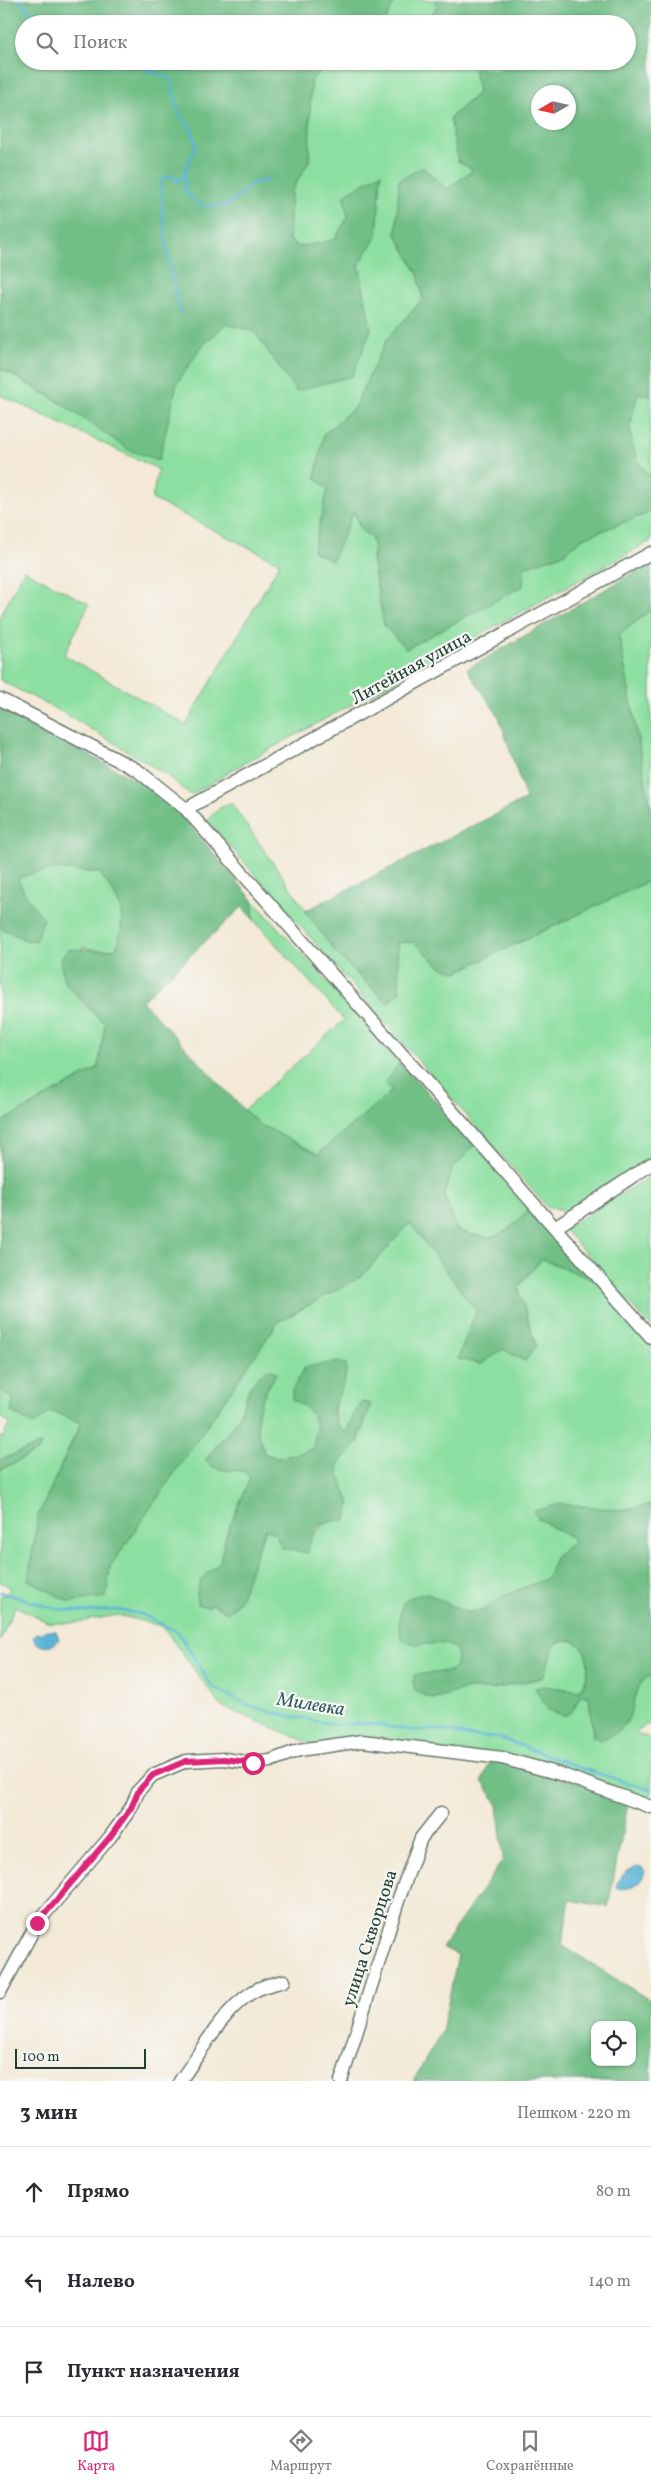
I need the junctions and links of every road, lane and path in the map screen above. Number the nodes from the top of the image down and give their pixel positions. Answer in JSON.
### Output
{"nodes":[{"id":1,"x":651,"y":553,"type":"edge"},
{"id":2,"x":0,"y":699,"type":"edge"},
{"id":3,"x":186,"y":809,"type":"junction"},
{"id":4,"x":651,"y":1164,"type":"edge"},
{"id":5,"x":555,"y":1228,"type":"junction"},
{"id":6,"x":651,"y":1337,"type":"edge"},
{"id":7,"x":651,"y":1807,"type":"edge"},
{"id":8,"x":441,"y":1813,"type":"dead end"},
{"id":9,"x":284,"y":1981,"type":"dead end"},
{"id":10,"x":0,"y":1992,"type":"edge"},
{"id":11,"x":180,"y":2081,"type":"edge"},
{"id":12,"x":341,"y":2081,"type":"edge"}],
"edges":[{"from":1,"to":3,"type":"street","name":"Литейная улица"},
{"from":2,"to":3,"type":"street"},
{"from":3,"to":5,"type":"street"},
{"from":4,"to":5,"type":"street"},
{"from":5,"to":6,"type":"street"},
{"from":7,"to":10,"type":"street"},
{"from":8,"to":12,"type":"street","name":"улица Скворцова"},
{"from":9,"to":11,"type":"street"}]}
